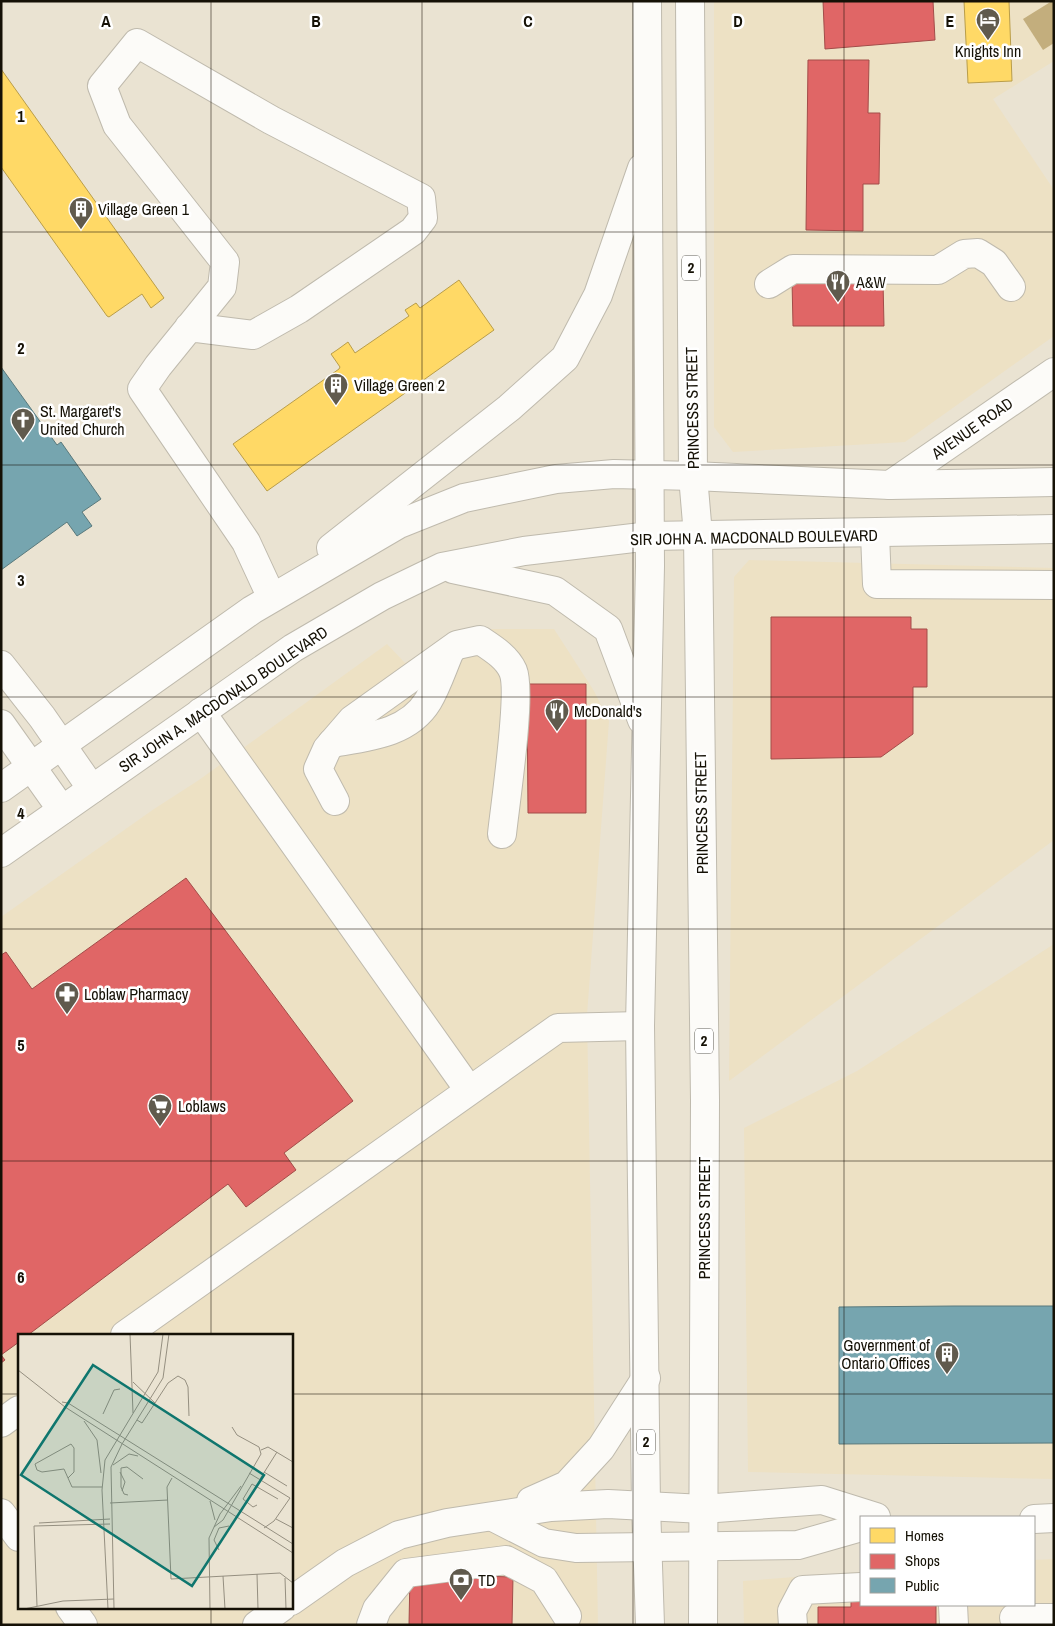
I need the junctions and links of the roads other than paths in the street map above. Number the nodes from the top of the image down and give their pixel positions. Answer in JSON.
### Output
{"nodes":[{"id":1,"x":647,"y":1,"type":"edge"},
{"id":2,"x":690,"y":1,"type":"edge"},
{"id":3,"x":650,"y":146,"type":"junction"},
{"id":4,"x":769,"y":284,"type":"dead end"},
{"id":5,"x":1011,"y":287,"type":"dead end"},
{"id":6,"x":189,"y":327,"type":"junction"},
{"id":7,"x":1054,"y":372,"type":"edge"},
{"id":8,"x":648,"y":475,"type":"junction"},
{"id":9,"x":693,"y":476,"type":"junction"},
{"id":10,"x":1054,"y":482,"type":"edge"},
{"id":11,"x":890,"y":485,"type":"junction"},
{"id":12,"x":1054,"y":530,"type":"edge"},
{"id":13,"x":875,"y":534,"type":"junction"},
{"id":14,"x":650,"y":536,"type":"junction"},
{"id":15,"x":698,"y":536,"type":"junction"},
{"id":16,"x":442,"y":567,"type":"junction"},
{"id":17,"x":1054,"y":585,"type":"edge"},
{"id":18,"x":262,"y":603,"type":"junction"},
{"id":19,"x":1,"y":665,"type":"edge"},
{"id":20,"x":201,"y":712,"type":"junction"},
{"id":21,"x":1,"y":724,"type":"edge"},
{"id":22,"x":648,"y":734,"type":"junction"},
{"id":23,"x":62,"y":745,"type":"junction"},
{"id":24,"x":31,"y":766,"type":"junction"},
{"id":25,"x":1,"y":788,"type":"edge"},
{"id":26,"x":92,"y":789,"type":"junction"},
{"id":27,"x":334,"y":801,"type":"dead end"},
{"id":28,"x":62,"y":810,"type":"junction"},
{"id":29,"x":502,"y":834,"type":"dead end"},
{"id":30,"x":1,"y":853,"type":"edge"},
{"id":31,"x":640,"y":1026,"type":"junction"},
{"id":32,"x":469,"y":1090,"type":"junction"},
{"id":33,"x":127,"y":1334,"type":"edge"},
{"id":34,"x":646,"y":1378,"type":"junction"},
{"id":35,"x":18,"y":1411,"type":"edge"},
{"id":36,"x":1,"y":1423,"type":"edge"},
{"id":37,"x":646,"y":1506,"type":"junction"},
{"id":38,"x":703,"y":1510,"type":"junction"},
{"id":39,"x":1,"y":1513,"type":"edge"},
{"id":40,"x":873,"y":1516,"type":"edge"},
{"id":41,"x":493,"y":1517,"type":"junction"},
{"id":42,"x":1054,"y":1518,"type":"edge"},
{"id":43,"x":1035,"y":1519,"type":"edge"},
{"id":44,"x":860,"y":1527,"type":"edge"},
{"id":45,"x":18,"y":1536,"type":"edge"},
{"id":46,"x":703,"y":1546,"type":"junction"},
{"id":47,"x":648,"y":1547,"type":"junction"},
{"id":48,"x":860,"y":1587,"type":"edge"},
{"id":49,"x":292,"y":1600,"type":"edge"},
{"id":50,"x":953,"y":1606,"type":"edge"},
{"id":51,"x":71,"y":1608,"type":"edge"},
{"id":52,"x":281,"y":1608,"type":"edge"},
{"id":53,"x":567,"y":1616,"type":"dead end"},
{"id":54,"x":1014,"y":1616,"type":"edge"},
{"id":55,"x":1054,"y":1618,"type":"edge"},
{"id":56,"x":83,"y":1625,"type":"edge"},
{"id":57,"x":258,"y":1625,"type":"edge"},
{"id":58,"x":371,"y":1625,"type":"edge"},
{"id":59,"x":650,"y":1625,"type":"edge"},
{"id":60,"x":703,"y":1625,"type":"edge"},
{"id":61,"x":792,"y":1625,"type":"edge"},
{"id":62,"x":954,"y":1625,"type":"edge"}],
"edges":[{"from":1,"to":3,"type":"main road","number":"2"},
{"from":2,"to":9,"type":"main road","name":"PRINCESS STREET","number":"2"},
{"from":3,"to":8,"type":"main road","number":"2"},
{"from":3,"to":18,"type":"main road"},
{"from":4,"to":5,"type":"main road"},
{"from":6,"to":6,"type":"main road"},
{"from":6,"to":18,"type":"main road"},
{"from":7,"to":11,"type":"main road","name":"AVENUE ROAD"},
{"from":8,"to":9,"type":"main road"},
{"from":8,"to":14,"type":"main road","number":"2"},
{"from":8,"to":18,"type":"main road"},
{"from":9,"to":11,"type":"main road"},
{"from":9,"to":15,"type":"main road","name":"PRINCESS STREET","number":"2"},
{"from":10,"to":11,"type":"main road"},
{"from":12,"to":13,"type":"main road","name":"SIR JOHN A. MACDONALD BOULEVARD"},
{"from":13,"to":15,"type":"main road","name":"SIR JOHN A. MACDONALD BOULEVARD"},
{"from":13,"to":17,"type":"main road"},
{"from":14,"to":15,"type":"main road","name":"SIR JOHN A. MACDONALD BOULEVARD"},
{"from":14,"to":16,"type":"main road","name":"SIR JOHN A. MACDONALD BOULEVARD"},
{"from":14,"to":22,"type":"main road","number":"2"},
{"from":15,"to":38,"type":"main road","name":"PRINCESS STREET","number":"2"},
{"from":16,"to":20,"type":"main road","name":"SIR JOHN A. MACDONALD BOULEVARD"},
{"from":16,"to":22,"type":"main road"},
{"from":18,"to":23,"type":"main road"},
{"from":19,"to":23,"type":"main road"},
{"from":20,"to":26,"type":"main road","name":"SIR JOHN A. MACDONALD BOULEVARD"},
{"from":20,"to":32,"type":"main road"},
{"from":21,"to":24,"type":"main road"},
{"from":22,"to":31,"type":"main road","number":"2"},
{"from":23,"to":24,"type":"main road"},
{"from":23,"to":26,"type":"main road"},
{"from":24,"to":25,"type":"main road"},
{"from":24,"to":28,"type":"main road"},
{"from":26,"to":28,"type":"main road","name":"SIR JOHN A. MACDONALD BOULEVARD"},
{"from":27,"to":29,"type":"main road"},
{"from":28,"to":30,"type":"main road","name":"SIR JOHN A. MACDONALD BOULEVARD"},
{"from":31,"to":32,"type":"main road"},
{"from":31,"to":34,"type":"main road","number":"2"},
{"from":32,"to":33,"type":"main road"},
{"from":34,"to":37,"type":"main road","number":"2"},
{"from":34,"to":41,"type":"main road"},
{"from":35,"to":36,"type":"main road"},
{"from":37,"to":38,"type":"main road"},
{"from":37,"to":41,"type":"main road"},
{"from":37,"to":47,"type":"main road","number":"2"},
{"from":38,"to":40,"type":"main road"},
{"from":38,"to":46,"type":"main road","name":"PRINCESS STREET","number":"2"},
{"from":39,"to":45,"type":"main road"},
{"from":41,"to":47,"type":"main road"},
{"from":41,"to":49,"type":"main road"},
{"from":42,"to":43,"type":"main road"},
{"from":44,"to":46,"type":"main road"},
{"from":46,"to":47,"type":"main road"},
{"from":46,"to":60,"type":"main road","name":"PRINCESS STREET","number":"2"},
{"from":47,"to":59,"type":"main road","number":"2"},
{"from":48,"to":61,"type":"main road"},
{"from":50,"to":62,"type":"main road"},
{"from":51,"to":56,"type":"main road"},
{"from":52,"to":57,"type":"main road"},
{"from":53,"to":58,"type":"main road"},
{"from":54,"to":55,"type":"main road"}]}
